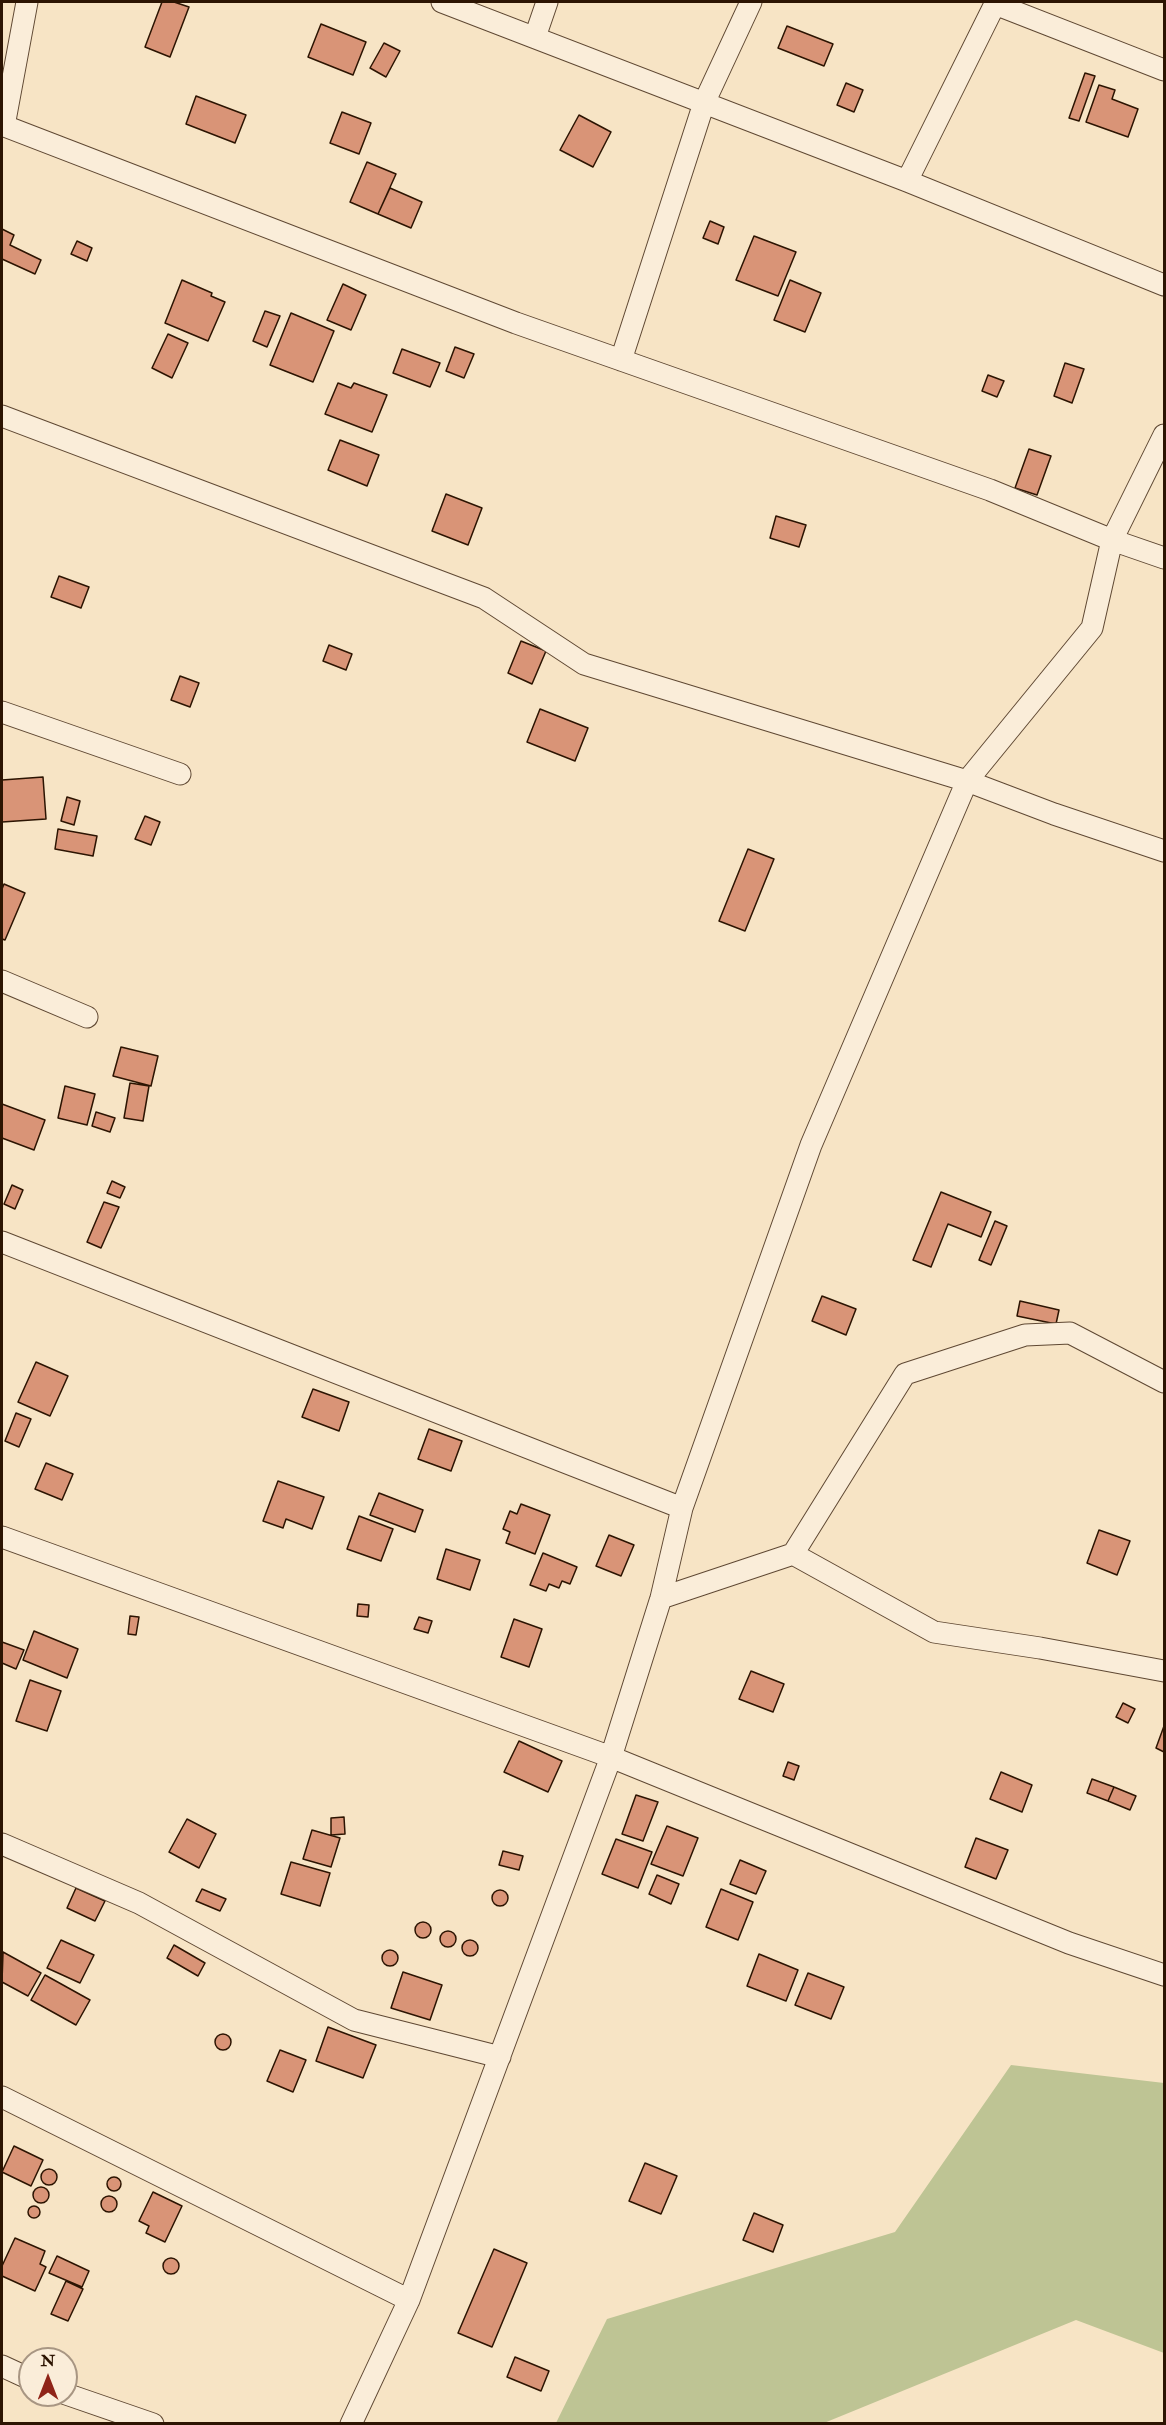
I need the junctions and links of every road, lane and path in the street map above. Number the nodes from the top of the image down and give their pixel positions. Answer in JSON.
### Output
{"nodes":[{"id":1,"x":27,"y":2,"type":"edge"},
{"id":2,"x":442,"y":2,"type":"edge"},
{"id":3,"x":547,"y":2,"type":"edge"},
{"id":4,"x":751,"y":2,"type":"edge"},
{"id":5,"x":995,"y":3,"type":"edge"},
{"id":6,"x":535,"y":37,"type":"junction"},
{"id":7,"x":1164,"y":70,"type":"edge"},
{"id":8,"x":704,"y":104,"type":"junction"},
{"id":9,"x":3,"y":126,"type":"edge"},
{"id":10,"x":907,"y":181,"type":"junction"},
{"id":11,"x":1164,"y":285,"type":"edge"},
{"id":12,"x":621,"y":360,"type":"junction"},
{"id":13,"x":2,"y":416,"type":"edge"},
{"id":14,"x":1164,"y":435,"type":"edge"},
{"id":15,"x":1112,"y":540,"type":"junction"},
{"id":16,"x":1164,"y":558,"type":"edge"},
{"id":17,"x":2,"y":712,"type":"edge"},
{"id":18,"x":180,"y":774,"type":"dead end"},
{"id":19,"x":967,"y":781,"type":"junction"},
{"id":20,"x":1164,"y":851,"type":"edge"},
{"id":21,"x":2,"y":981,"type":"edge"},
{"id":22,"x":87,"y":1017,"type":"dead end"},
{"id":23,"x":2,"y":1242,"type":"edge"},
{"id":24,"x":1164,"y":1382,"type":"edge"},
{"id":25,"x":682,"y":1508,"type":"junction"},
{"id":26,"x":2,"y":1537,"type":"edge"},
{"id":27,"x":793,"y":1554,"type":"junction"},
{"id":28,"x":661,"y":1598,"type":"junction"},
{"id":29,"x":1164,"y":1671,"type":"edge"},
{"id":30,"x":611,"y":1756,"type":"junction"},
{"id":31,"x":2,"y":1844,"type":"edge"},
{"id":32,"x":1164,"y":1975,"type":"edge"},
{"id":33,"x":500,"y":2057,"type":"junction"},
{"id":34,"x":2,"y":2097,"type":"edge"},
{"id":35,"x":409,"y":2300,"type":"junction"},
{"id":36,"x":2,"y":2366,"type":"edge"},
{"id":37,"x":18,"y":2373,"type":"edge"},
{"id":38,"x":78,"y":2398,"type":"edge"},
{"id":39,"x":153,"y":2424,"type":"edge"},
{"id":40,"x":351,"y":2424,"type":"edge"}],
"edges":[{"from":1,"to":9,"type":"street"},
{"from":2,"to":6,"type":"street"},
{"from":3,"to":6,"type":"street"},
{"from":4,"to":8,"type":"street"},
{"from":5,"to":7,"type":"street"},
{"from":5,"to":10,"type":"street"},
{"from":6,"to":8,"type":"street"},
{"from":8,"to":10,"type":"street"},
{"from":8,"to":12,"type":"street"},
{"from":9,"to":12,"type":"street"},
{"from":10,"to":11,"type":"street"},
{"from":12,"to":15,"type":"street"},
{"from":13,"to":19,"type":"street"},
{"from":14,"to":15,"type":"street"},
{"from":15,"to":16,"type":"street"},
{"from":15,"to":19,"type":"street"},
{"from":17,"to":18,"type":"street"},
{"from":19,"to":20,"type":"street"},
{"from":19,"to":25,"type":"street"},
{"from":21,"to":22,"type":"street"},
{"from":23,"to":25,"type":"street"},
{"from":24,"to":27,"type":"street"},
{"from":25,"to":28,"type":"street"},
{"from":26,"to":30,"type":"street"},
{"from":27,"to":28,"type":"street"},
{"from":27,"to":29,"type":"street"},
{"from":28,"to":30,"type":"street"},
{"from":30,"to":32,"type":"street"},
{"from":30,"to":33,"type":"street"},
{"from":31,"to":33,"type":"street"},
{"from":33,"to":35,"type":"street"},
{"from":34,"to":35,"type":"street"},
{"from":35,"to":40,"type":"street"},
{"from":36,"to":37,"type":"street"},
{"from":38,"to":39,"type":"street"}]}
